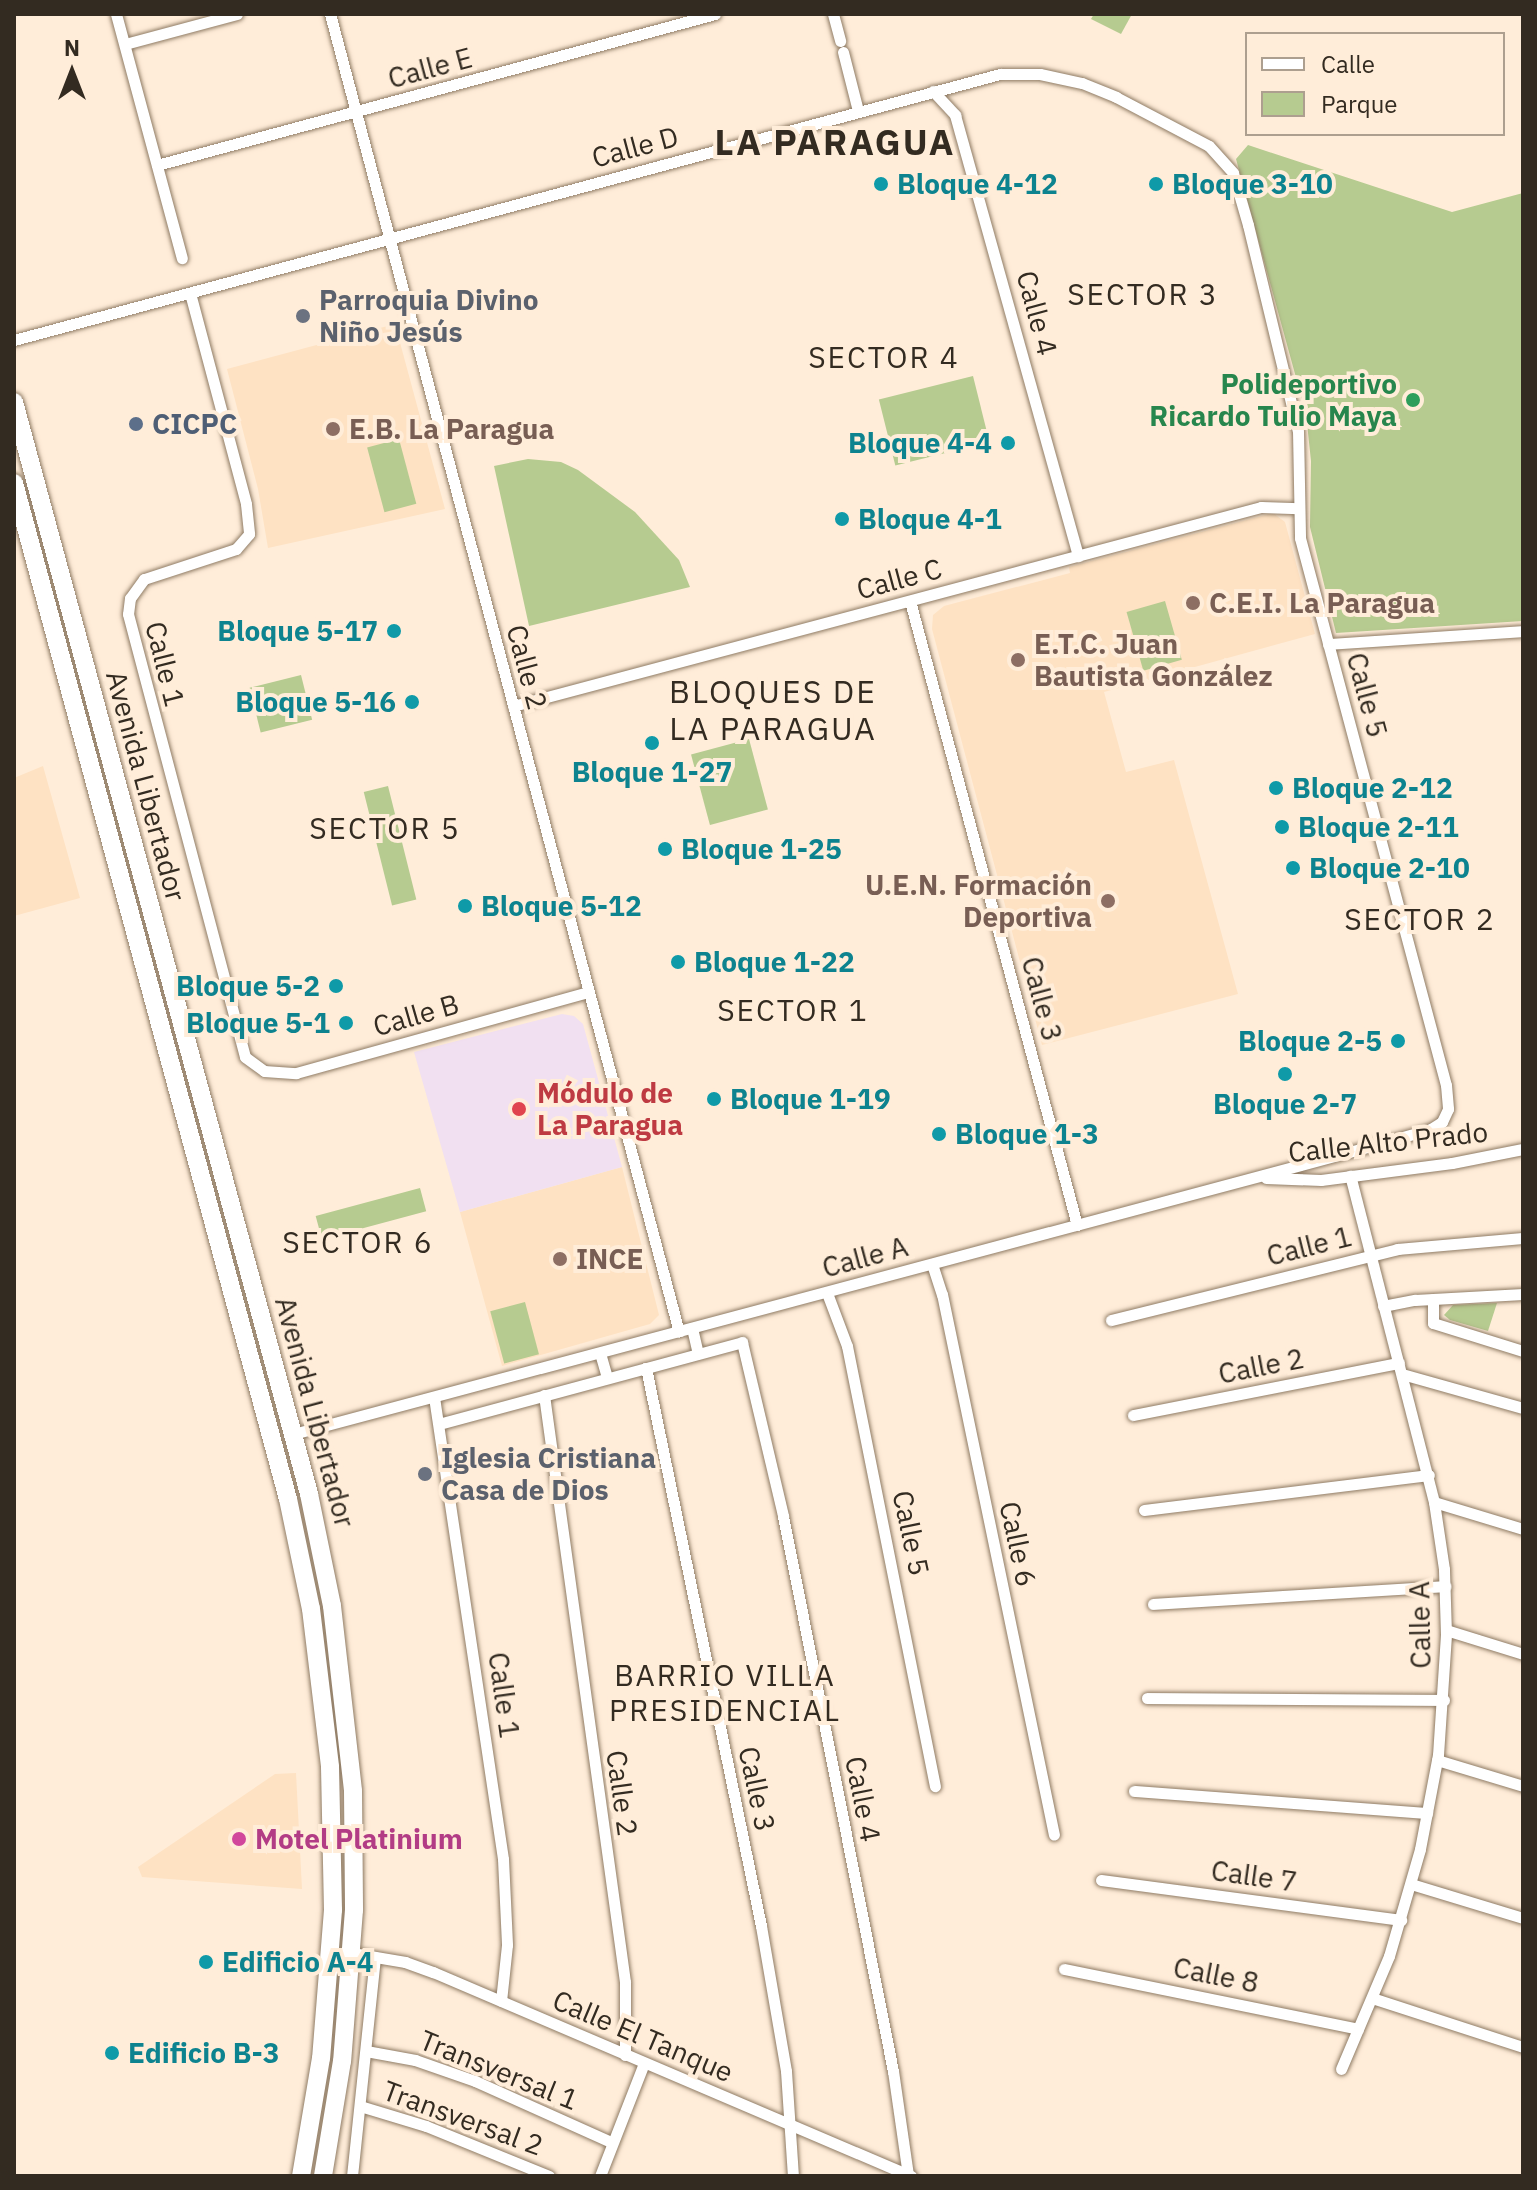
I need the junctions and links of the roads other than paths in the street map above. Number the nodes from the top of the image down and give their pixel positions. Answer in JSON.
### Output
{"nodes":[{"id":1,"x":116,"y":14,"type":"edge"},
{"id":2,"x":237,"y":14,"type":"edge"},
{"id":3,"x":330,"y":14,"type":"edge"},
{"id":4,"x":666,"y":14,"type":"edge"},
{"id":5,"x":715,"y":14,"type":"edge"},
{"id":6,"x":833,"y":14,"type":"edge"},
{"id":7,"x":673,"y":26,"type":"junction"},
{"id":8,"x":125,"y":44,"type":"junction"},
{"id":9,"x":933,"y":91,"type":"junction"},
{"id":10,"x":858,"y":111,"type":"junction"},
{"id":11,"x":356,"y":112,"type":"junction"},
{"id":12,"x":157,"y":165,"type":"junction"},
{"id":13,"x":1238,"y":189,"type":"joint"},
{"id":14,"x":389,"y":239,"type":"junction"},
{"id":15,"x":182,"y":258,"type":"dead end"},
{"id":16,"x":190,"y":293,"type":"junction"},
{"id":17,"x":14,"y":340,"type":"edge"},
{"id":18,"x":14,"y":402,"type":"edge"},
{"id":19,"x":14,"y":483,"type":"edge"},
{"id":20,"x":17,"y":508,"type":"edge"},
{"id":21,"x":1299,"y":508,"type":"junction"},
{"id":22,"x":1078,"y":556,"type":"junction"},
{"id":23,"x":910,"y":601,"type":"junction"},
{"id":24,"x":1523,"y":631,"type":"edge"},
{"id":25,"x":1328,"y":644,"type":"junction"},
{"id":26,"x":513,"y":706,"type":"junction"},
{"id":27,"x":589,"y":992,"type":"junction"},
{"id":28,"x":256,"y":1068,"type":"joint"},
{"id":29,"x":1446,"y":1117,"type":"joint"},
{"id":30,"x":1523,"y":1149,"type":"edge"},
{"id":31,"x":1350,"y":1176,"type":"junction"},
{"id":32,"x":1257,"y":1177,"type":"junction"},
{"id":33,"x":1077,"y":1225,"type":"junction"},
{"id":34,"x":1523,"y":1238,"type":"edge"},
{"id":35,"x":1370,"y":1255,"type":"junction"},
{"id":36,"x":932,"y":1264,"type":"junction"},
{"id":37,"x":827,"y":1293,"type":"junction"},
{"id":38,"x":1523,"y":1294,"type":"edge"},
{"id":39,"x":1433,"y":1299,"type":"junction"},
{"id":40,"x":1383,"y":1306,"type":"junction"},
{"id":41,"x":1111,"y":1320,"type":"dead end"},
{"id":42,"x":692,"y":1328,"type":"junction"},
{"id":43,"x":679,"y":1332,"type":"junction"},
{"id":44,"x":1523,"y":1351,"type":"edge"},
{"id":45,"x":600,"y":1353,"type":"junction"},
{"id":46,"x":698,"y":1353,"type":"junction"},
{"id":47,"x":646,"y":1368,"type":"junction"},
{"id":48,"x":1400,"y":1368,"type":"junction"},
{"id":49,"x":607,"y":1378,"type":"junction"},
{"id":50,"x":544,"y":1395,"type":"junction"},
{"id":51,"x":434,"y":1397,"type":"junction"},
{"id":52,"x":1523,"y":1408,"type":"edge"},
{"id":53,"x":1133,"y":1415,"type":"dead end"},
{"id":54,"x":439,"y":1424,"type":"junction"},
{"id":55,"x":293,"y":1434,"type":"junction"},
{"id":56,"x":272,"y":1440,"type":"junction"},
{"id":57,"x":1429,"y":1475,"type":"junction"},
{"id":58,"x":1434,"y":1502,"type":"junction"},
{"id":59,"x":1144,"y":1510,"type":"dead end"},
{"id":60,"x":1523,"y":1529,"type":"edge"},
{"id":61,"x":1445,"y":1586,"type":"junction"},
{"id":62,"x":1153,"y":1604,"type":"dead end"},
{"id":63,"x":1446,"y":1630,"type":"junction"},
{"id":64,"x":1523,"y":1654,"type":"edge"},
{"id":65,"x":1147,"y":1698,"type":"dead end"},
{"id":66,"x":1444,"y":1700,"type":"junction"},
{"id":67,"x":1437,"y":1760,"type":"junction"},
{"id":68,"x":935,"y":1786,"type":"dead end"},
{"id":69,"x":1523,"y":1786,"type":"edge"},
{"id":70,"x":1134,"y":1791,"type":"dead end"},
{"id":71,"x":1427,"y":1813,"type":"junction"},
{"id":72,"x":1054,"y":1835,"type":"dead end"},
{"id":73,"x":1101,"y":1880,"type":"dead end"},
{"id":74,"x":1411,"y":1884,"type":"junction"},
{"id":75,"x":1523,"y":1918,"type":"edge"},
{"id":76,"x":1401,"y":1920,"type":"junction"},
{"id":77,"x":352,"y":1953,"type":"junction"},
{"id":78,"x":375,"y":1957,"type":"junction"},
{"id":79,"x":1064,"y":1969,"type":"dead end"},
{"id":80,"x":1372,"y":1998,"type":"junction"},
{"id":81,"x":501,"y":2001,"type":"junction"},
{"id":82,"x":1358,"y":2029,"type":"junction"},
{"id":83,"x":1523,"y":2047,"type":"edge"},
{"id":84,"x":366,"y":2051,"type":"junction"},
{"id":85,"x":625,"y":2055,"type":"junction"},
{"id":86,"x":644,"y":2063,"type":"junction"},
{"id":87,"x":1341,"y":2069,"type":"dead end"},
{"id":88,"x":360,"y":2106,"type":"junction"},
{"id":89,"x":790,"y":2126,"type":"junction"},
{"id":90,"x":611,"y":2142,"type":"junction"},
{"id":91,"x":326,"y":2171,"type":"edge"},
{"id":92,"x":909,"y":2175,"type":"edge"},
{"id":93,"x":301,"y":2176,"type":"edge"},
{"id":94,"x":352,"y":2176,"type":"edge"},
{"id":95,"x":549,"y":2176,"type":"edge"},
{"id":96,"x":600,"y":2176,"type":"edge"},
{"id":97,"x":793,"y":2176,"type":"edge"}],
"edges":[{"from":1,"to":8,"type":"street"},
{"from":2,"to":8,"type":"street"},
{"from":3,"to":11,"type":"street","name":"Calle 2"},
{"from":4,"to":7,"type":"street"},
{"from":5,"to":7,"type":"street","name":"Calle E"},
{"from":6,"to":10,"type":"street"},
{"from":7,"to":11,"type":"street","name":"Calle E"},
{"from":8,"to":12,"type":"street"},
{"from":9,"to":10,"type":"street","name":"Calle D"},
{"from":9,"to":13,"type":"street","name":"Calle D"},
{"from":9,"to":22,"type":"street","name":"Calle 4"},
{"from":10,"to":14,"type":"street","name":"Calle D"},
{"from":11,"to":12,"type":"street","name":"Calle E"},
{"from":11,"to":14,"type":"street","name":"Calle 2"},
{"from":12,"to":15,"type":"street"},
{"from":13,"to":21,"type":"street","name":"Calle 5"},
{"from":14,"to":16,"type":"street","name":"Calle D"},
{"from":14,"to":26,"type":"street","name":"Calle 2"},
{"from":16,"to":17,"type":"street","name":"Calle D"},
{"from":16,"to":28,"type":"street","name":"Calle 1"},
{"from":18,"to":55,"type":"main road","name":"Avenida Libertador"},
{"from":19,"to":20,"type":"main road","name":"Avenida Libertador"},
{"from":20,"to":56,"type":"main road","name":"Avenida Libertador"},
{"from":21,"to":22,"type":"street","name":"Calle C"},
{"from":21,"to":25,"type":"street","name":"Calle 5"},
{"from":22,"to":23,"type":"street","name":"Calle C"},
{"from":23,"to":26,"type":"street","name":"Calle C"},
{"from":23,"to":33,"type":"street","name":"Calle 3"},
{"from":24,"to":25,"type":"street"},
{"from":25,"to":29,"type":"street","name":"Calle 5"},
{"from":26,"to":27,"type":"street","name":"Calle 2"},
{"from":27,"to":28,"type":"street","name":"Calle B"},
{"from":27,"to":43,"type":"street","name":"Calle 2"},
{"from":29,"to":32,"type":"street","name":"Calle A"},
{"from":30,"to":31,"type":"street","name":"Calle Alto Prado"},
{"from":31,"to":32,"type":"street","name":"Calle Alto Prado"},
{"from":31,"to":35,"type":"street","name":"Calle A"},
{"from":32,"to":33,"type":"street","name":"Calle A"},
{"from":33,"to":36,"type":"street","name":"Calle A"},
{"from":34,"to":35,"type":"street","name":"Calle 1"},
{"from":35,"to":40,"type":"street","name":"Calle A"},
{"from":35,"to":41,"type":"street","name":"Calle 1"},
{"from":36,"to":37,"type":"street","name":"Calle A"},
{"from":36,"to":72,"type":"street","name":"Calle 6"},
{"from":37,"to":42,"type":"street","name":"Calle A"},
{"from":37,"to":68,"type":"street","name":"Calle 5"},
{"from":38,"to":39,"type":"street"},
{"from":39,"to":40,"type":"street"},
{"from":39,"to":44,"type":"street"},
{"from":40,"to":48,"type":"street","name":"Calle A"},
{"from":42,"to":43,"type":"street","name":"Calle A"},
{"from":42,"to":46,"type":"street"},
{"from":43,"to":45,"type":"street","name":"Calle A"},
{"from":45,"to":49,"type":"street"},
{"from":45,"to":51,"type":"street","name":"Calle A"},
{"from":46,"to":47,"type":"street"},
{"from":46,"to":92,"type":"street","name":"Calle 4"},
{"from":47,"to":49,"type":"street"},
{"from":47,"to":89,"type":"street","name":"Calle 3"},
{"from":48,"to":52,"type":"street","name":"Calle 2"},
{"from":48,"to":53,"type":"street","name":"Calle 2"},
{"from":48,"to":57,"type":"street","name":"Calle A"},
{"from":49,"to":50,"type":"street"},
{"from":50,"to":54,"type":"street"},
{"from":50,"to":85,"type":"street","name":"Calle 2"},
{"from":51,"to":54,"type":"street","name":"Calle 1"},
{"from":51,"to":55,"type":"street","name":"Calle A"},
{"from":54,"to":81,"type":"street","name":"Calle 1"},
{"from":55,"to":56,"type":"main road"},
{"from":55,"to":77,"type":"main road","name":"Avenida Libertador"},
{"from":56,"to":93,"type":"main road","name":"Avenida Libertador"},
{"from":57,"to":58,"type":"street","name":"Calle A"},
{"from":57,"to":59,"type":"street"},
{"from":58,"to":60,"type":"street"},
{"from":58,"to":61,"type":"street","name":"Calle A"},
{"from":61,"to":62,"type":"street"},
{"from":61,"to":63,"type":"street","name":"Calle A"},
{"from":63,"to":64,"type":"street"},
{"from":63,"to":66,"type":"street","name":"Calle A"},
{"from":65,"to":66,"type":"street"},
{"from":66,"to":67,"type":"street","name":"Calle A"},
{"from":67,"to":69,"type":"street"},
{"from":67,"to":71,"type":"street","name":"Calle A"},
{"from":70,"to":71,"type":"street"},
{"from":71,"to":74,"type":"street","name":"Calle A"},
{"from":73,"to":76,"type":"street","name":"Calle 7"},
{"from":74,"to":75,"type":"street"},
{"from":74,"to":76,"type":"street","name":"Calle A"},
{"from":76,"to":80,"type":"street","name":"Calle A"},
{"from":77,"to":78,"type":"street","name":"Calle El Tanque"},
{"from":77,"to":91,"type":"main road","name":"Avenida Libertador"},
{"from":78,"to":81,"type":"street","name":"Calle El Tanque"},
{"from":78,"to":84,"type":"street"},
{"from":79,"to":82,"type":"street","name":"Calle 8"},
{"from":80,"to":82,"type":"street","name":"Calle A"},
{"from":80,"to":83,"type":"street"},
{"from":81,"to":85,"type":"street","name":"Calle El Tanque"},
{"from":82,"to":87,"type":"street","name":"Calle A"},
{"from":84,"to":88,"type":"street"},
{"from":84,"to":90,"type":"street","name":"Transversal 1"},
{"from":85,"to":86,"type":"street","name":"Calle El Tanque"},
{"from":86,"to":89,"type":"street","name":"Calle El Tanque"},
{"from":86,"to":90,"type":"street"},
{"from":88,"to":94,"type":"street"},
{"from":88,"to":95,"type":"street","name":"Transversal 2"},
{"from":89,"to":92,"type":"street","name":"Calle El Tanque"},
{"from":89,"to":97,"type":"street","name":"Calle 3"},
{"from":90,"to":96,"type":"street"}]}
